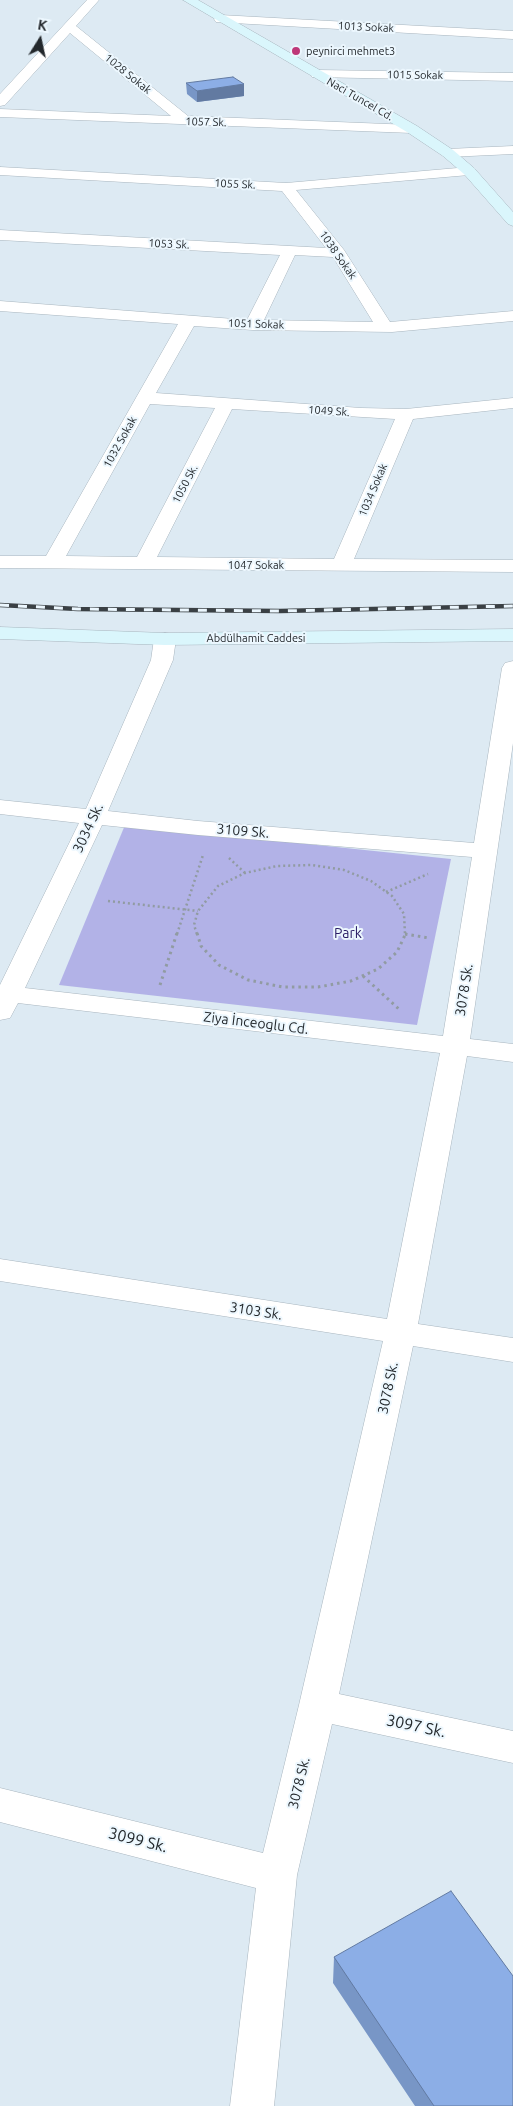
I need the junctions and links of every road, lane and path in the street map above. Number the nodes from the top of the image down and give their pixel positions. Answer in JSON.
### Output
{"nodes":[{"id":1,"x":93,"y":0,"type":"edge"},
{"id":2,"x":189,"y":0,"type":"edge"},
{"id":3,"x":220,"y":19,"type":"junction"},
{"id":4,"x":69,"y":26,"type":"junction"},
{"id":5,"x":513,"y":35,"type":"edge"},
{"id":6,"x":317,"y":74,"type":"junction"},
{"id":7,"x":513,"y":77,"type":"edge"},
{"id":8,"x":0,"y":102,"type":"edge"},
{"id":9,"x":0,"y":114,"type":"edge"},
{"id":10,"x":186,"y":121,"type":"junction"},
{"id":11,"x":412,"y":129,"type":"junction"},
{"id":12,"x":513,"y":150,"type":"edge"},
{"id":13,"x":448,"y":153,"type":"junction"},
{"id":14,"x":0,"y":170,"type":"edge"},
{"id":15,"x":469,"y":171,"type":"junction"},
{"id":16,"x":286,"y":187,"type":"junction"},
{"id":17,"x":513,"y":221,"type":"edge"},
{"id":18,"x":0,"y":235,"type":"edge"},
{"id":19,"x":290,"y":250,"type":"junction"},
{"id":20,"x":338,"y":253,"type":"junction"},
{"id":21,"x":0,"y":306,"type":"edge"},
{"id":22,"x":513,"y":316,"type":"edge"},
{"id":23,"x":188,"y":321,"type":"junction"},
{"id":24,"x":253,"y":325,"type":"junction"},
{"id":25,"x":385,"y":327,"type":"junction"},
{"id":26,"x":145,"y":398,"type":"junction"},
{"id":27,"x":513,"y":403,"type":"edge"},
{"id":28,"x":226,"y":404,"type":"junction"},
{"id":29,"x":406,"y":414,"type":"junction"},
{"id":30,"x":0,"y":562,"type":"edge"},
{"id":31,"x":52,"y":563,"type":"junction"},
{"id":32,"x":142,"y":564,"type":"junction"},
{"id":33,"x":341,"y":566,"type":"junction"},
{"id":34,"x":513,"y":566,"type":"edge"},
{"id":35,"x":0,"y":633,"type":"edge"},
{"id":36,"x":513,"y":635,"type":"edge"},
{"id":37,"x":165,"y":639,"type":"junction"},
{"id":38,"x":513,"y":668,"type":"edge"},
{"id":39,"x":505,"y":776,"type":"edge"},
{"id":40,"x":0,"y":807,"type":"edge"},
{"id":41,"x":94,"y":817,"type":"junction"},
{"id":42,"x":206,"y":847,"type":"dead end"},
{"id":43,"x":486,"y":850,"type":"junction"},
{"id":44,"x":429,"y":873,"type":"dead end"},
{"id":45,"x":386,"y":892,"type":"junction"},
{"id":46,"x":108,"y":901,"type":"dead end"},
{"id":47,"x":185,"y":910,"type":"junction"},
{"id":48,"x":198,"y":911,"type":"junction"},
{"id":49,"x":405,"y":934,"type":"junction"},
{"id":50,"x":429,"y":938,"type":"dead end"},
{"id":51,"x":363,"y":976,"type":"junction"},
{"id":52,"x":3,"y":1000,"type":"edge"},
{"id":53,"x":151,"y":1010,"type":"junction"},
{"id":54,"x":408,"y":1017,"type":"dead end"},
{"id":55,"x":454,"y":1047,"type":"junction"},
{"id":56,"x":513,"y":1053,"type":"edge"},
{"id":57,"x":0,"y":1270,"type":"edge"},
{"id":58,"x":400,"y":1334,"type":"junction"},
{"id":59,"x":513,"y":1350,"type":"edge"},
{"id":60,"x":318,"y":1705,"type":"junction"},
{"id":61,"x":513,"y":1747,"type":"edge"},
{"id":62,"x":0,"y":1805,"type":"edge"},
{"id":63,"x":277,"y":1875,"type":"junction"},
{"id":64,"x":252,"y":2106,"type":"edge"}],
"edges":[{"from":1,"to":4,"type":"street"},
{"from":2,"to":3,"type":"main road","name":"Naci Tuncel Cd."},
{"from":3,"to":5,"type":"street","name":"1013 Sokak"},
{"from":3,"to":6,"type":"main road","name":"Naci Tuncel Cd."},
{"from":4,"to":8,"type":"street"},
{"from":4,"to":10,"type":"street","name":"1028 Sokak"},
{"from":6,"to":7,"type":"street","name":"1015 Sokak"},
{"from":6,"to":11,"type":"main road","name":"Naci Tuncel Cd."},
{"from":9,"to":10,"type":"street","name":"1057 Sk."},
{"from":10,"to":11,"type":"street","name":"1057 Sk."},
{"from":11,"to":13,"type":"main road","name":"Naci Tuncel Cd."},
{"from":12,"to":13,"type":"street"},
{"from":13,"to":15,"type":"main road","name":"Naci Tuncel Cd."},
{"from":14,"to":16,"type":"street","name":"1055 Sk."},
{"from":15,"to":16,"type":"street","name":"1055 Sk."},
{"from":15,"to":17,"type":"main road","name":"Naci Tuncel Cd."},
{"from":16,"to":20,"type":"street","name":"1038 Sokak"},
{"from":18,"to":19,"type":"street","name":"1053 Sk."},
{"from":19,"to":20,"type":"street","name":"1053 Sk."},
{"from":19,"to":24,"type":"street"},
{"from":20,"to":25,"type":"street","name":"1038 Sokak"},
{"from":21,"to":23,"type":"street","name":"1051 Sokak"},
{"from":22,"to":25,"type":"street","name":"1051 Sokak"},
{"from":23,"to":24,"type":"street","name":"1051 Sokak"},
{"from":23,"to":26,"type":"street","name":"1032 Sokak"},
{"from":24,"to":25,"type":"street","name":"1051 Sokak"},
{"from":26,"to":28,"type":"street","name":"1049 Sk."},
{"from":26,"to":31,"type":"street","name":"1032 Sokak"},
{"from":27,"to":29,"type":"street","name":"1049 Sk."},
{"from":28,"to":29,"type":"street","name":"1049 Sk."},
{"from":28,"to":32,"type":"street","name":"1050 Sk."},
{"from":29,"to":33,"type":"street","name":"1034 Sokak"},
{"from":30,"to":31,"type":"street","name":"1047 Sokak"},
{"from":31,"to":32,"type":"street","name":"1047 Sokak"},
{"from":32,"to":33,"type":"street","name":"1047 Sokak"},
{"from":33,"to":34,"type":"street","name":"1047 Sokak"},
{"from":35,"to":37,"type":"main road","name":"Abdülhamit Caddesi"},
{"from":36,"to":37,"type":"main road","name":"Abdülhamit Caddesi"},
{"from":37,"to":41,"type":"street","name":"3034 Sk."},
{"from":38,"to":39,"type":"street","name":"3078 Sk."},
{"from":39,"to":43,"type":"street","name":"3078 Sk."},
{"from":40,"to":41,"type":"street","name":"3109 Sk."},
{"from":41,"to":43,"type":"street","name":"3109 Sk."},
{"from":41,"to":52,"type":"street","name":"3034 Sk."},
{"from":42,"to":47,"type":"path"},
{"from":43,"to":55,"type":"street","name":"3078 Sk."},
{"from":44,"to":45,"type":"path"},
{"from":45,"to":48,"type":"path"},
{"from":45,"to":49,"type":"path"},
{"from":46,"to":47,"type":"path"},
{"from":47,"to":48,"type":"path"},
{"from":47,"to":53,"type":"path"},
{"from":48,"to":51,"type":"path"},
{"from":49,"to":50,"type":"path"},
{"from":49,"to":51,"type":"path"},
{"from":51,"to":54,"type":"path"},
{"from":52,"to":53,"type":"street","name":"Ziya İnceoglu Cd."},
{"from":53,"to":55,"type":"street","name":"Ziya İnceoglu Cd."},
{"from":55,"to":56,"type":"street","name":"Ziya İnceoglu Cd."},
{"from":55,"to":58,"type":"street","name":"3078 Sk."},
{"from":57,"to":58,"type":"street","name":"3103 Sk."},
{"from":58,"to":59,"type":"street","name":"3103 Sk."},
{"from":58,"to":60,"type":"street","name":"3078 Sk."},
{"from":60,"to":61,"type":"street","name":"3097 Sk."},
{"from":60,"to":63,"type":"street","name":"3078 Sk."},
{"from":62,"to":63,"type":"street","name":"3099 Sk."},
{"from":63,"to":64,"type":"street","name":"3078 Sk."}]}
